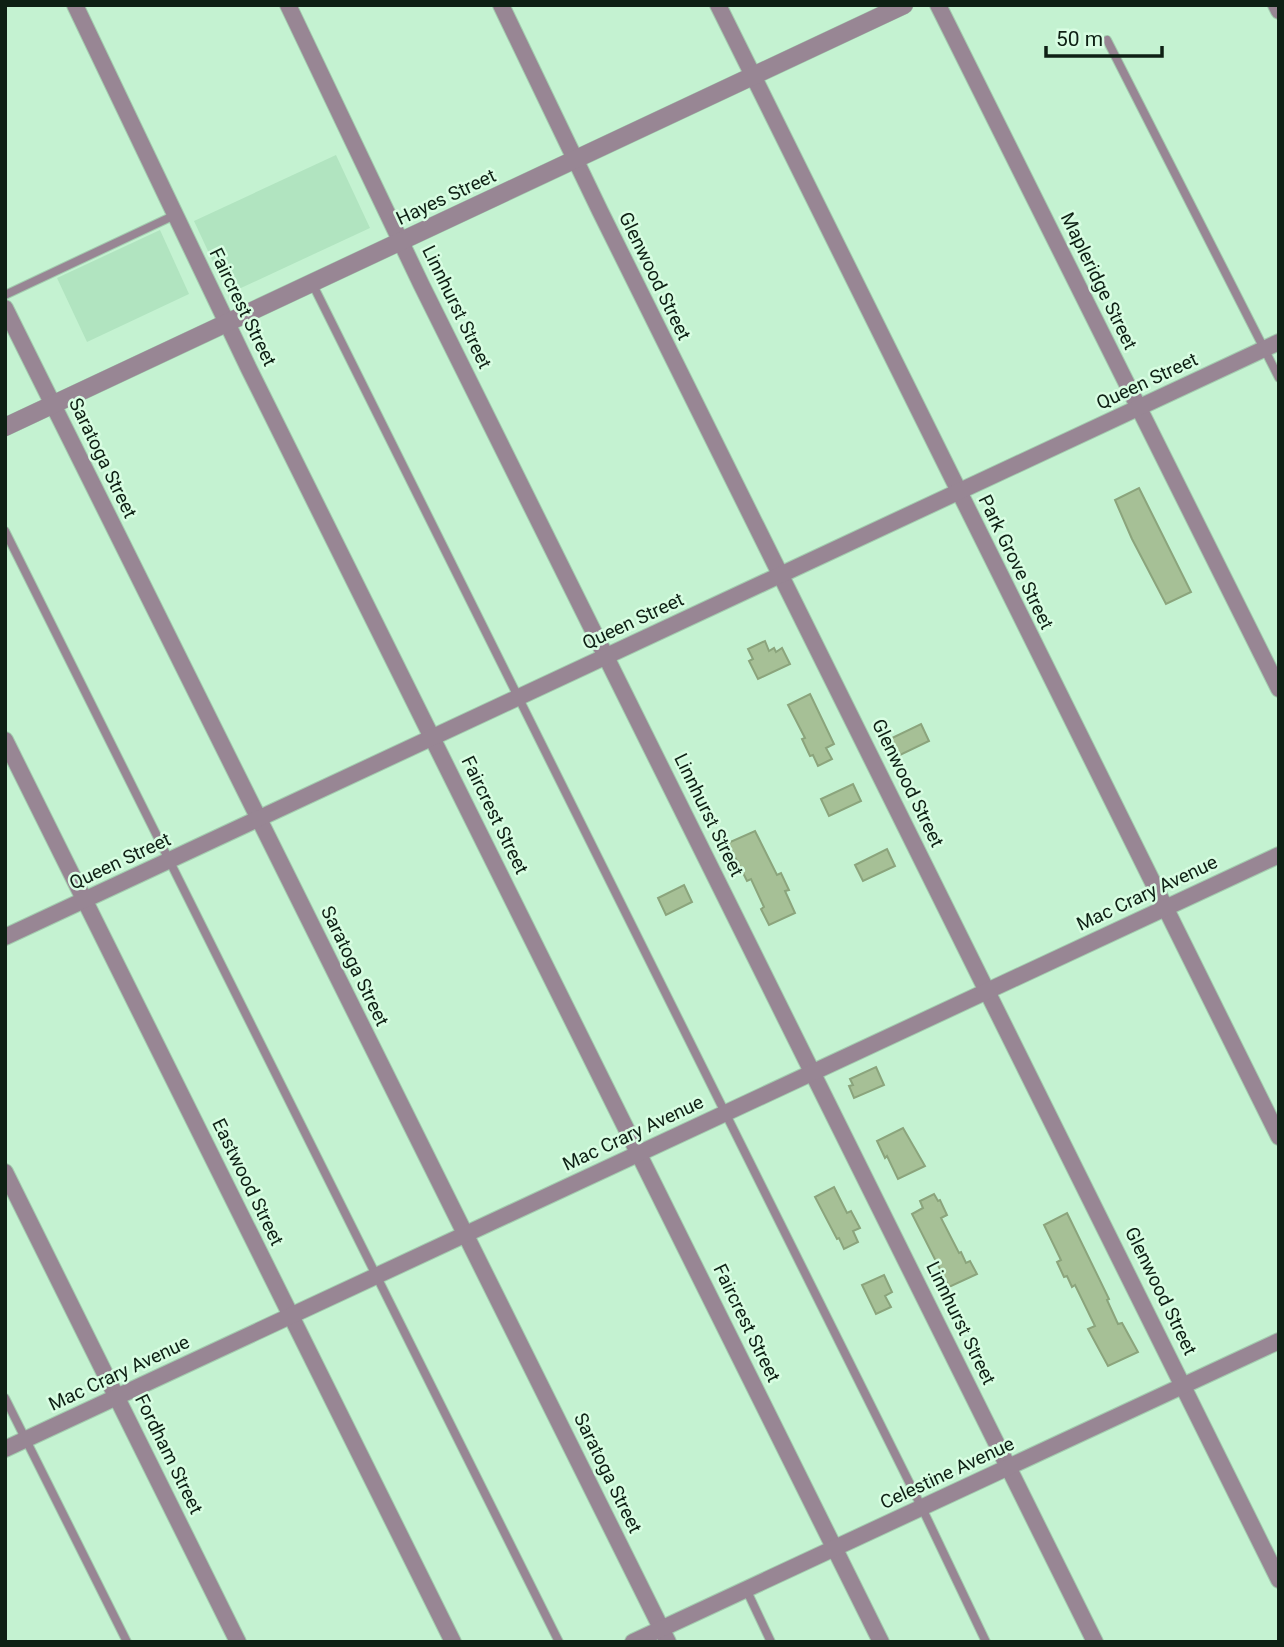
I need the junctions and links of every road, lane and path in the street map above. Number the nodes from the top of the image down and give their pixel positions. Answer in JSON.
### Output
{"nodes":[{"id":1,"x":75,"y":5,"type":"edge"},
{"id":2,"x":288,"y":5,"type":"edge"},
{"id":3,"x":501,"y":5,"type":"edge"},
{"id":4,"x":718,"y":5,"type":"edge"},
{"id":5,"x":904,"y":5,"type":"edge"},
{"id":6,"x":938,"y":5,"type":"edge"},
{"id":7,"x":1276,"y":5,"type":"edge"},
{"id":8,"x":1279,"y":11,"type":"edge"},
{"id":9,"x":1107,"y":40,"type":"dead end"},
{"id":10,"x":752,"y":77,"type":"junction"},
{"id":11,"x":575,"y":160,"type":"junction"},
{"id":12,"x":175,"y":215,"type":"junction"},
{"id":13,"x":401,"y":242,"type":"junction"},
{"id":14,"x":312,"y":284,"type":"junction"},
{"id":15,"x":5,"y":295,"type":"edge"},
{"id":16,"x":5,"y":308,"type":"edge"},
{"id":17,"x":227,"y":323,"type":"junction"},
{"id":18,"x":1271,"y":346,"type":"edge"},
{"id":19,"x":1279,"y":379,"type":"edge"},
{"id":20,"x":53,"y":405,"type":"junction"},
{"id":21,"x":1139,"y":408,"type":"junction"},
{"id":22,"x":5,"y":427,"type":"edge"},
{"id":23,"x":958,"y":493,"type":"junction"},
{"id":24,"x":5,"y":531,"type":"edge"},
{"id":25,"x":781,"y":575,"type":"junction"},
{"id":26,"x":607,"y":657,"type":"junction"},
{"id":27,"x":1279,"y":689,"type":"edge"},
{"id":28,"x":518,"y":699,"type":"junction"},
{"id":29,"x":433,"y":738,"type":"junction"},
{"id":30,"x":5,"y":740,"type":"edge"},
{"id":31,"x":259,"y":819,"type":"junction"},
{"id":32,"x":1279,"y":855,"type":"edge"},
{"id":33,"x":169,"y":861,"type":"junction"},
{"id":34,"x":85,"y":900,"type":"junction"},
{"id":35,"x":1165,"y":908,"type":"junction"},
{"id":36,"x":5,"y":937,"type":"edge"},
{"id":37,"x":988,"y":990,"type":"junction"},
{"id":38,"x":813,"y":1072,"type":"junction"},
{"id":39,"x":724,"y":1113,"type":"junction"},
{"id":40,"x":1279,"y":1137,"type":"edge"},
{"id":41,"x":639,"y":1153,"type":"junction"},
{"id":42,"x":5,"y":1172,"type":"edge"},
{"id":43,"x":466,"y":1234,"type":"junction"},
{"id":44,"x":377,"y":1275,"type":"junction"},
{"id":45,"x":291,"y":1315,"type":"junction"},
{"id":46,"x":1279,"y":1341,"type":"edge"},
{"id":47,"x":1184,"y":1385,"type":"junction"},
{"id":48,"x":118,"y":1397,"type":"junction"},
{"id":49,"x":5,"y":1398,"type":"edge"},
{"id":50,"x":26,"y":1440,"type":"junction"},
{"id":51,"x":5,"y":1449,"type":"edge"},
{"id":52,"x":1009,"y":1467,"type":"junction"},
{"id":53,"x":922,"y":1508,"type":"junction"},
{"id":54,"x":835,"y":1548,"type":"junction"},
{"id":55,"x":1279,"y":1580,"type":"edge"},
{"id":56,"x":746,"y":1589,"type":"junction"},
{"id":57,"x":664,"y":1635,"type":"edge"},
{"id":58,"x":127,"y":1642,"type":"edge"},
{"id":59,"x":238,"y":1642,"type":"edge"},
{"id":60,"x":453,"y":1642,"type":"edge"},
{"id":61,"x":559,"y":1642,"type":"edge"},
{"id":62,"x":633,"y":1642,"type":"edge"},
{"id":63,"x":771,"y":1642,"type":"edge"},
{"id":64,"x":881,"y":1642,"type":"edge"},
{"id":65,"x":986,"y":1642,"type":"edge"},
{"id":66,"x":1095,"y":1642,"type":"edge"}],
"edges":[{"from":1,"to":12,"type":"street","name":"Faircrest Street"},
{"from":2,"to":13,"type":"street","name":"Linnhurst Street"},
{"from":3,"to":11,"type":"street","name":"Glenwood Street"},
{"from":4,"to":10,"type":"street","name":"Park Grove Street"},
{"from":5,"to":10,"type":"street","name":"Hayes Street"},
{"from":6,"to":21,"type":"street","name":"Mapleridge Street"},
{"from":7,"to":8,"type":"street"},
{"from":9,"to":18,"type":"lane"},
{"from":10,"to":11,"type":"street","name":"Hayes Street"},
{"from":10,"to":23,"type":"street","name":"Park Grove Street"},
{"from":11,"to":13,"type":"street","name":"Hayes Street"},
{"from":11,"to":25,"type":"street","name":"Glenwood Street"},
{"from":12,"to":15,"type":"lane"},
{"from":12,"to":17,"type":"street","name":"Faircrest Street"},
{"from":13,"to":14,"type":"street","name":"Hayes Street"},
{"from":13,"to":26,"type":"street","name":"Linnhurst Street"},
{"from":14,"to":17,"type":"street","name":"Hayes Street"},
{"from":14,"to":28,"type":"lane"},
{"from":16,"to":20,"type":"street","name":"Saratoga Street"},
{"from":17,"to":20,"type":"street","name":"Hayes Street"},
{"from":17,"to":29,"type":"street","name":"Faircrest Street"},
{"from":18,"to":19,"type":"lane"},
{"from":18,"to":21,"type":"street","name":"Queen Street"},
{"from":20,"to":22,"type":"street","name":"Hayes Street"},
{"from":20,"to":31,"type":"street","name":"Saratoga Street"},
{"from":21,"to":23,"type":"street","name":"Queen Street"},
{"from":21,"to":27,"type":"street","name":"Mapleridge Street"},
{"from":23,"to":25,"type":"street","name":"Queen Street"},
{"from":23,"to":35,"type":"street","name":"Park Grove Street"},
{"from":24,"to":33,"type":"lane"},
{"from":25,"to":26,"type":"street","name":"Queen Street"},
{"from":25,"to":37,"type":"street","name":"Glenwood Street"},
{"from":26,"to":28,"type":"street","name":"Queen Street"},
{"from":26,"to":38,"type":"street","name":"Linnhurst Street"},
{"from":28,"to":29,"type":"street","name":"Queen Street"},
{"from":28,"to":39,"type":"lane"},
{"from":29,"to":31,"type":"street","name":"Queen Street"},
{"from":29,"to":41,"type":"street","name":"Faircrest Street"},
{"from":30,"to":34,"type":"street","name":"Eastwood Street"},
{"from":31,"to":33,"type":"street","name":"Queen Street"},
{"from":31,"to":43,"type":"street","name":"Saratoga Street"},
{"from":32,"to":35,"type":"street","name":"Mac Crary Avenue"},
{"from":33,"to":34,"type":"street","name":"Queen Street"},
{"from":33,"to":44,"type":"lane"},
{"from":34,"to":36,"type":"street","name":"Queen Street"},
{"from":34,"to":45,"type":"street","name":"Eastwood Street"},
{"from":35,"to":37,"type":"street","name":"Mac Crary Avenue"},
{"from":35,"to":40,"type":"street","name":"Park Grove Street"},
{"from":37,"to":38,"type":"street","name":"Mac Crary Avenue"},
{"from":37,"to":47,"type":"street","name":"Glenwood Street"},
{"from":38,"to":39,"type":"street","name":"Mac Crary Avenue"},
{"from":38,"to":52,"type":"street","name":"Linnhurst Street"},
{"from":39,"to":41,"type":"street","name":"Mac Crary Avenue"},
{"from":39,"to":53,"type":"lane"},
{"from":41,"to":43,"type":"street","name":"Mac Crary Avenue"},
{"from":41,"to":54,"type":"street","name":"Faircrest Street"},
{"from":42,"to":48,"type":"street","name":"Fordham Street"},
{"from":43,"to":44,"type":"street","name":"Mac Crary Avenue"},
{"from":43,"to":57,"type":"street","name":"Saratoga Street"},
{"from":44,"to":45,"type":"street","name":"Mac Crary Avenue"},
{"from":44,"to":61,"type":"lane"},
{"from":45,"to":48,"type":"street","name":"Mac Crary Avenue"},
{"from":45,"to":60,"type":"street","name":"Eastwood Street"},
{"from":46,"to":47,"type":"street","name":"Celestine Avenue"},
{"from":47,"to":52,"type":"street","name":"Celestine Avenue"},
{"from":47,"to":55,"type":"street","name":"Glenwood Street"},
{"from":48,"to":50,"type":"street","name":"Mac Crary Avenue"},
{"from":48,"to":59,"type":"street","name":"Fordham Street"},
{"from":49,"to":50,"type":"lane"},
{"from":50,"to":51,"type":"street","name":"Mac Crary Avenue"},
{"from":50,"to":58,"type":"lane"},
{"from":52,"to":53,"type":"street","name":"Celestine Avenue"},
{"from":52,"to":66,"type":"street","name":"Linnhurst Street"},
{"from":53,"to":54,"type":"street","name":"Celestine Avenue"},
{"from":53,"to":65,"type":"lane"},
{"from":54,"to":56,"type":"street","name":"Celestine Avenue"},
{"from":54,"to":64,"type":"street","name":"Faircrest Street"},
{"from":56,"to":57,"type":"street","name":"Celestine Avenue"},
{"from":56,"to":63,"type":"lane"},
{"from":57,"to":62,"type":"street","name":"Celestine Avenue"}]}
